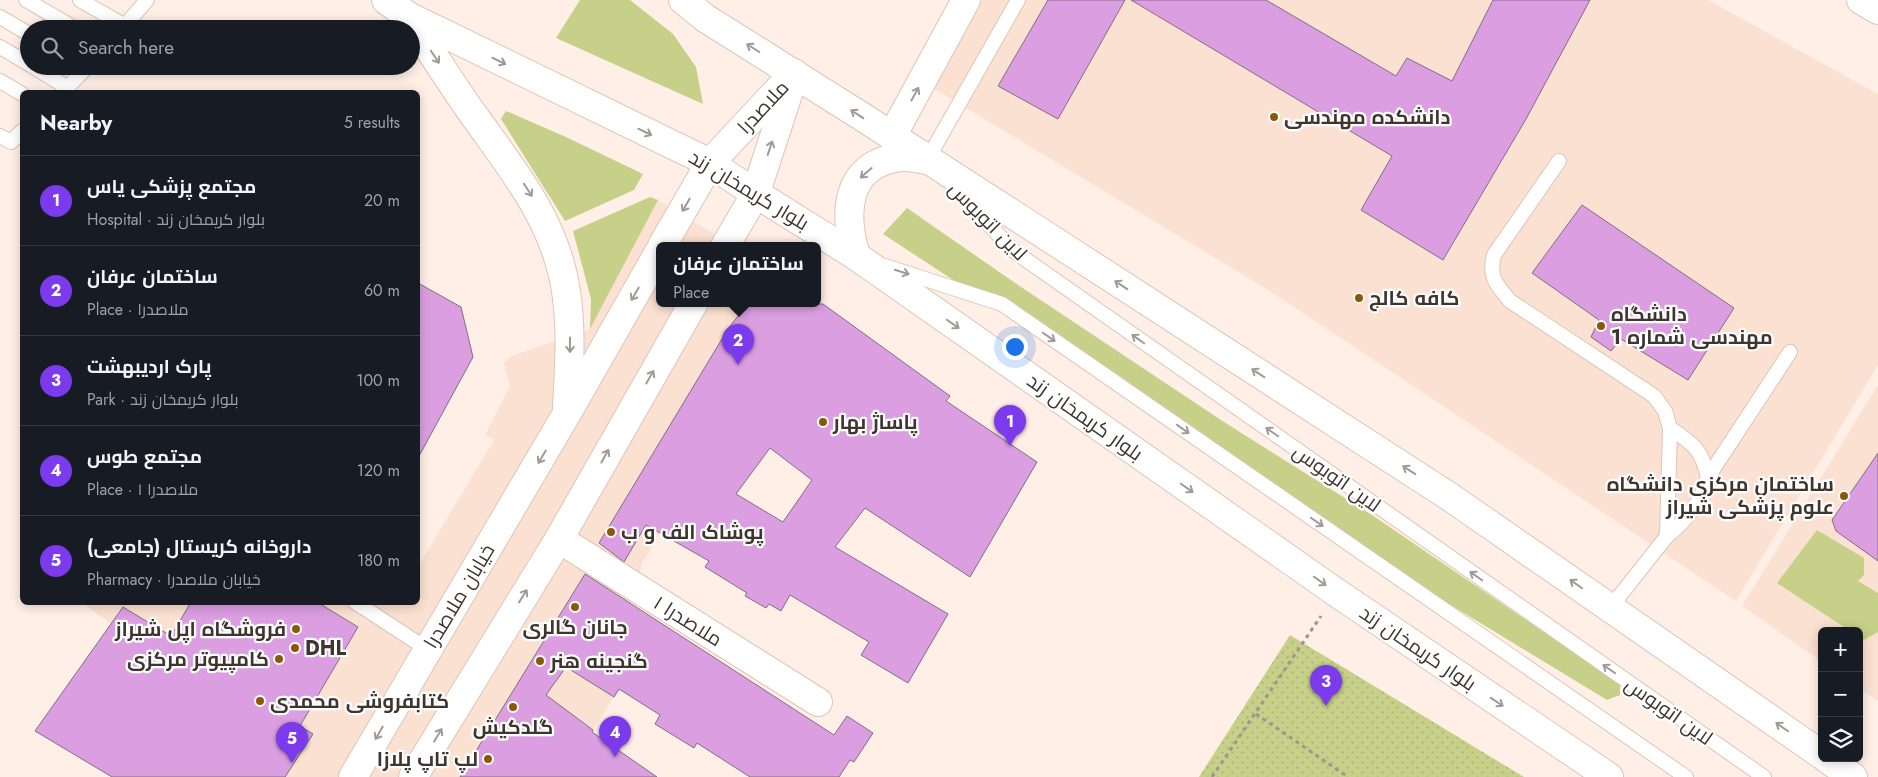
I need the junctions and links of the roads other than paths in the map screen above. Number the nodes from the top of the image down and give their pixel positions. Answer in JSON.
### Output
{"nodes":[{"id":1,"x":26,"y":0,"type":"edge"},
{"id":2,"x":80,"y":0,"type":"edge"},
{"id":3,"x":386,"y":0,"type":"edge"},
{"id":4,"x":683,"y":0,"type":"edge"},
{"id":5,"x":966,"y":0,"type":"edge"},
{"id":6,"x":1018,"y":0,"type":"edge"},
{"id":7,"x":1861,"y":0,"type":"edge"},
{"id":8,"x":140,"y":2,"type":"edge"},
{"id":9,"x":1878,"y":10,"type":"edge"},
{"id":10,"x":408,"y":16,"type":"junction"},
{"id":11,"x":0,"y":17,"type":"edge"},
{"id":12,"x":60,"y":20,"type":"edge"},
{"id":13,"x":113,"y":20,"type":"edge"},
{"id":14,"x":128,"y":20,"type":"edge"},
{"id":15,"x":411,"y":20,"type":"edge"},
{"id":16,"x":416,"y":20,"type":"edge"},
{"id":17,"x":420,"y":22,"type":"edge"},
{"id":18,"x":20,"y":29,"type":"edge"},
{"id":19,"x":420,"y":34,"type":"edge"},
{"id":20,"x":0,"y":47,"type":"edge"},
{"id":21,"x":20,"y":59,"type":"edge"},
{"id":22,"x":794,"y":74,"type":"junction"},
{"id":23,"x":44,"y":75,"type":"edge"},
{"id":24,"x":79,"y":75,"type":"edge"},
{"id":25,"x":0,"y":81,"type":"edge"},
{"id":26,"x":65,"y":90,"type":"edge"},
{"id":27,"x":20,"y":93,"type":"edge"},
{"id":28,"x":20,"y":133,"type":"edge"},
{"id":29,"x":0,"y":136,"type":"edge"},
{"id":30,"x":892,"y":136,"type":"junction"},
{"id":31,"x":927,"y":160,"type":"junction"},
{"id":32,"x":1559,"y":161,"type":"dead end"},
{"id":33,"x":710,"y":163,"type":"junction"},
{"id":34,"x":755,"y":195,"type":"junction"},
{"id":35,"x":664,"y":242,"type":"edge"},
{"id":36,"x":727,"y":242,"type":"edge"},
{"id":37,"x":856,"y":256,"type":"junction"},
{"id":38,"x":656,"y":257,"type":"edge"},
{"id":39,"x":691,"y":307,"type":"edge"},
{"id":40,"x":1790,"y":352,"type":"dead end"},
{"id":41,"x":566,"y":415,"type":"junction"},
{"id":42,"x":1670,"y":428,"type":"junction"},
{"id":43,"x":1708,"y":477,"type":"junction"},
{"id":44,"x":1667,"y":536,"type":"junction"},
{"id":45,"x":559,"y":539,"type":"junction"},
{"id":46,"x":360,"y":605,"type":"edge"},
{"id":47,"x":1610,"y":608,"type":"junction"},
{"id":48,"x":427,"y":649,"type":"junction"},
{"id":49,"x":818,"y":702,"type":"dead end"},
{"id":50,"x":1818,"y":752,"type":"edge"},
{"id":51,"x":1832,"y":762,"type":"edge"},
{"id":52,"x":353,"y":777,"type":"edge"},
{"id":53,"x":413,"y":777,"type":"edge"},
{"id":54,"x":1609,"y":777,"type":"edge"},
{"id":55,"x":1686,"y":777,"type":"edge"},
{"id":56,"x":1764,"y":777,"type":"edge"},
{"id":57,"x":1854,"y":777,"type":"edge"}],
"edges":[{"from":1,"to":12,"type":"lane"},
{"from":2,"to":13,"type":"lane"},
{"from":3,"to":10,"type":"main road","name":"بلوار کریمخان زند"},
{"from":22,"to":4,"type":"main road","one_way":true},
{"from":30,"to":5,"type":"main road","one_way":true},
{"from":6,"to":31,"type":"lane"},
{"from":7,"to":9,"type":"main road"},
{"from":8,"to":14,"type":"lane"},
{"from":10,"to":15,"type":"main road","one_way":true},
{"from":10,"to":16,"type":"main road","name":"بلوار کریمخان زند","one_way":true},
{"from":11,"to":18,"type":"lane"},
{"from":17,"to":33,"type":"main road","name":"بلوار کریمخان زند","one_way":true},
{"from":19,"to":41,"type":"main road","one_way":true},
{"from":20,"to":21,"type":"lane"},
{"from":30,"to":22,"type":"main road","one_way":true},
{"from":22,"to":33,"type":"main road","name":"ملاصدرا"},
{"from":34,"to":22,"type":"main road","name":"ملاصدرا","one_way":true},
{"from":23,"to":26,"type":"lane"},
{"from":24,"to":26,"type":"lane"},
{"from":25,"to":27,"type":"lane"},
{"from":28,"to":29,"type":"lane"},
{"from":30,"to":31,"type":"main road"},
{"from":31,"to":37,"type":"main road","one_way":true},
{"from":47,"to":31,"type":"main road","one_way":true},
{"from":56,"to":31,"type":"lane","name":"لاین اتوبوس","one_way":true},
{"from":32,"to":42,"type":"lane"},
{"from":33,"to":34,"type":"main road","name":"بلوار کریمخان زند"},
{"from":33,"to":35,"type":"main road","name":"ملاصدرا","one_way":true},
{"from":34,"to":36,"type":"main road","name":"ملاصدرا"},
{"from":34,"to":37,"type":"main road","name":"بلوار کریمخان زند"},
{"from":37,"to":54,"type":"main road","name":"بلوار کریمخان زند","one_way":true},
{"from":37,"to":55,"type":"lane","one_way":true},
{"from":38,"to":41,"type":"main road","one_way":true},
{"from":45,"to":39,"type":"main road","one_way":true},
{"from":40,"to":43,"type":"lane"},
{"from":41,"to":48,"type":"main road","name":"خیابان ملاصدرا","one_way":true},
{"from":42,"to":43,"type":"lane"},
{"from":42,"to":44,"type":"lane"},
{"from":43,"to":44,"type":"lane"},
{"from":44,"to":47,"type":"lane"},
{"from":45,"to":49,"type":"main road","name":"۱ ملاصدرا"},
{"from":53,"to":45,"type":"main road","one_way":true},
{"from":46,"to":48,"type":"lane"},
{"from":50,"to":47,"type":"main road","one_way":true},
{"from":48,"to":52,"type":"main road","name":"خیابان ملاصدرا","one_way":true},
{"from":51,"to":57,"type":"main road"}]}
